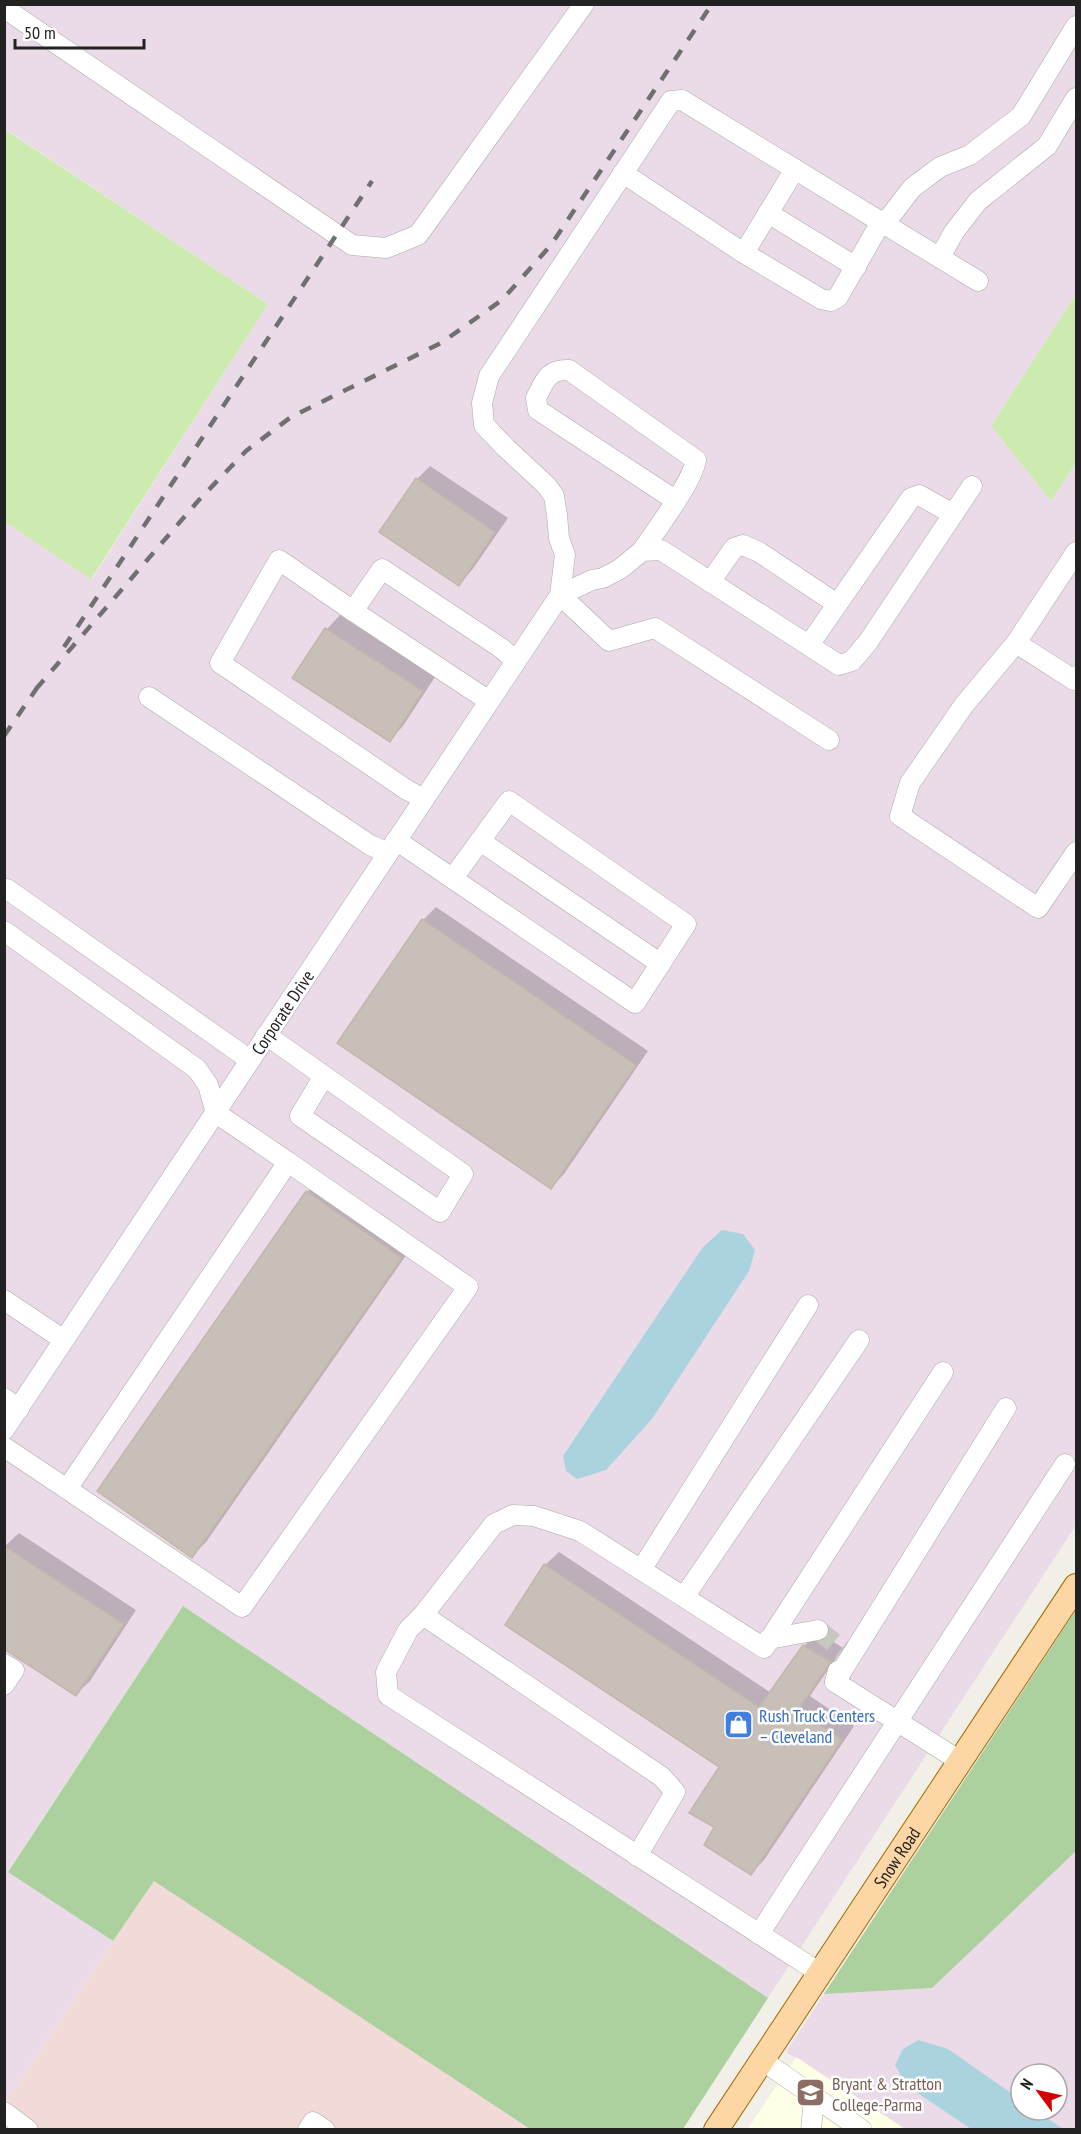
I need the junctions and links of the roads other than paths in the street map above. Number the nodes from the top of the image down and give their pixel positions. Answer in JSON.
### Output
{"nodes":[{"id":1,"x":584,"y":4,"type":"edge"},
{"id":2,"x":4,"y":8,"type":"edge"},
{"id":3,"x":1077,"y":26,"type":"edge"},
{"id":4,"x":1077,"y":98,"type":"edge"},
{"id":5,"x":795,"y":169,"type":"junction"},
{"id":6,"x":623,"y":173,"type":"junction"},
{"id":7,"x":768,"y":213,"type":"junction"},
{"id":8,"x":881,"y":222,"type":"junction"},
{"id":9,"x":744,"y":253,"type":"junction"},
{"id":10,"x":940,"y":257,"type":"junction"},
{"id":11,"x":856,"y":267,"type":"junction"},
{"id":12,"x":978,"y":281,"type":"dead end"},
{"id":13,"x":972,"y":486,"type":"dead end"},
{"id":14,"x":675,"y":500,"type":"junction"},
{"id":15,"x":953,"y":514,"type":"junction"},
{"id":16,"x":642,"y":551,"type":"junction"},
{"id":17,"x":1077,"y":552,"type":"edge"},
{"id":18,"x":710,"y":582,"type":"junction"},
{"id":19,"x":560,"y":594,"type":"junction"},
{"id":20,"x":837,"y":604,"type":"junction"},
{"id":21,"x":353,"y":611,"type":"junction"},
{"id":22,"x":1016,"y":643,"type":"junction"},
{"id":23,"x":809,"y":645,"type":"junction"},
{"id":24,"x":516,"y":661,"type":"junction"},
{"id":25,"x":1077,"y":676,"type":"edge"},
{"id":26,"x":149,"y":697,"type":"dead end"},
{"id":27,"x":489,"y":701,"type":"junction"},
{"id":28,"x":829,"y":740,"type":"dead end"},
{"id":29,"x":424,"y":799,"type":"junction"},
{"id":30,"x":480,"y":841,"type":"junction"},
{"id":31,"x":392,"y":847,"type":"junction"},
{"id":32,"x":1077,"y":852,"type":"edge"},
{"id":33,"x":453,"y":878,"type":"junction"},
{"id":34,"x":7,"y":889,"type":"dead end"},
{"id":35,"x":4,"y":931,"type":"edge"},
{"id":36,"x":661,"y":964,"type":"junction"},
{"id":37,"x":266,"y":1035,"type":"junction"},
{"id":38,"x":250,"y":1060,"type":"junction"},
{"id":39,"x":324,"y":1076,"type":"junction"},
{"id":40,"x":216,"y":1113,"type":"junction"},
{"id":41,"x":288,"y":1162,"type":"junction"},
{"id":42,"x":4,"y":1300,"type":"edge"},
{"id":43,"x":808,"y":1305,"type":"dead end"},
{"id":44,"x":64,"y":1340,"type":"junction"},
{"id":45,"x":859,"y":1340,"type":"dead end"},
{"id":46,"x":943,"y":1372,"type":"dead end"},
{"id":47,"x":12,"y":1403,"type":"edge"},
{"id":48,"x":1006,"y":1408,"type":"dead end"},
{"id":49,"x":4,"y":1430,"type":"edge"},
{"id":50,"x":4,"y":1447,"type":"edge"},
{"id":51,"x":1065,"y":1464,"type":"dead end"},
{"id":52,"x":67,"y":1489,"type":"junction"},
{"id":53,"x":641,"y":1570,"type":"junction"},
{"id":54,"x":1077,"y":1586,"type":"edge"},
{"id":55,"x":684,"y":1597,"type":"junction"},
{"id":56,"x":423,"y":1616,"type":"junction"},
{"id":57,"x":818,"y":1630,"type":"dead end"},
{"id":58,"x":770,"y":1639,"type":"junction"},
{"id":59,"x":843,"y":1650,"type":"dead end"},
{"id":60,"x":4,"y":1664,"type":"edge"},
{"id":61,"x":835,"y":1682,"type":"junction"},
{"id":62,"x":4,"y":1685,"type":"edge"},
{"id":63,"x":898,"y":1722,"type":"junction"},
{"id":64,"x":960,"y":1761,"type":"junction"},
{"id":65,"x":637,"y":1856,"type":"junction"},
{"id":66,"x":759,"y":1934,"type":"junction"},
{"id":67,"x":819,"y":1973,"type":"junction"},
{"id":68,"x":762,"y":2060,"type":"junction"},
{"id":69,"x":814,"y":2097,"type":"junction"},
{"id":70,"x":4,"y":2112,"type":"edge"},
{"id":71,"x":28,"y":2130,"type":"edge"},
{"id":72,"x":308,"y":2130,"type":"edge"},
{"id":73,"x":325,"y":2130,"type":"edge"},
{"id":74,"x":716,"y":2130,"type":"edge"},
{"id":75,"x":811,"y":2130,"type":"edge"},
{"id":76,"x":862,"y":2130,"type":"edge"}],
"edges":[{"from":1,"to":2,"type":"street"},
{"from":3,"to":8,"type":"street"},
{"from":4,"to":10,"type":"street"},
{"from":5,"to":6,"type":"street"},
{"from":5,"to":7,"type":"street"},
{"from":5,"to":8,"type":"street"},
{"from":6,"to":9,"type":"street"},
{"from":6,"to":19,"type":"street"},
{"from":7,"to":9,"type":"street"},
{"from":7,"to":11,"type":"street"},
{"from":8,"to":10,"type":"street"},
{"from":8,"to":11,"type":"street"},
{"from":9,"to":11,"type":"street"},
{"from":10,"to":12,"type":"street"},
{"from":13,"to":15,"type":"street"},
{"from":14,"to":14,"type":"street"},
{"from":14,"to":16,"type":"street"},
{"from":15,"to":20,"type":"street"},
{"from":15,"to":23,"type":"street"},
{"from":16,"to":18,"type":"street"},
{"from":16,"to":19,"type":"street"},
{"from":17,"to":22,"type":"street"},
{"from":18,"to":20,"type":"street"},
{"from":18,"to":23,"type":"street"},
{"from":19,"to":24,"type":"street","name":"Corporate Drive"},
{"from":19,"to":28,"type":"street"},
{"from":20,"to":23,"type":"street"},
{"from":21,"to":24,"type":"street"},
{"from":21,"to":27,"type":"street"},
{"from":21,"to":29,"type":"street"},
{"from":22,"to":25,"type":"street"},
{"from":22,"to":32,"type":"street"},
{"from":24,"to":27,"type":"street","name":"Corporate Drive"},
{"from":26,"to":31,"type":"street"},
{"from":27,"to":29,"type":"street","name":"Corporate Drive"},
{"from":29,"to":31,"type":"street","name":"Corporate Drive"},
{"from":30,"to":33,"type":"street"},
{"from":30,"to":36,"type":"street"},
{"from":30,"to":36,"type":"street"},
{"from":31,"to":33,"type":"street"},
{"from":31,"to":37,"type":"street","name":"Corporate Drive"},
{"from":33,"to":36,"type":"street"},
{"from":34,"to":38,"type":"street"},
{"from":35,"to":40,"type":"street"},
{"from":37,"to":38,"type":"street","name":"Corporate Drive"},
{"from":37,"to":39,"type":"street"},
{"from":38,"to":40,"type":"street","name":"Corporate Drive"},
{"from":39,"to":39,"type":"street"},
{"from":40,"to":41,"type":"street"},
{"from":40,"to":44,"type":"street","name":"Corporate Drive"},
{"from":41,"to":52,"type":"street"},
{"from":41,"to":52,"type":"street"},
{"from":42,"to":44,"type":"street"},
{"from":43,"to":53,"type":"street"},
{"from":44,"to":47,"type":"street","name":"Corporate Drive"},
{"from":45,"to":55,"type":"street"},
{"from":46,"to":58,"type":"street"},
{"from":47,"to":49,"type":"street","name":"Corporate Drive"},
{"from":48,"to":61,"type":"street"},
{"from":50,"to":52,"type":"street"},
{"from":51,"to":63,"type":"street"},
{"from":53,"to":55,"type":"street"},
{"from":53,"to":56,"type":"street"},
{"from":54,"to":64,"type":"main road","name":"Snow Road"},
{"from":55,"to":58,"type":"street"},
{"from":56,"to":65,"type":"street"},
{"from":56,"to":65,"type":"street"},
{"from":57,"to":58,"type":"street"},
{"from":59,"to":61,"type":"street"},
{"from":60,"to":62,"type":"street"},
{"from":61,"to":63,"type":"street"},
{"from":63,"to":64,"type":"street"},
{"from":63,"to":66,"type":"street"},
{"from":64,"to":67,"type":"main road","name":"Snow Road"},
{"from":65,"to":66,"type":"street"},
{"from":66,"to":67,"type":"street"},
{"from":67,"to":68,"type":"main road","name":"Snow Road"},
{"from":68,"to":69,"type":"street"},
{"from":68,"to":74,"type":"main road","name":"Snow Road"},
{"from":69,"to":75,"type":"street"},
{"from":69,"to":76,"type":"street"},
{"from":70,"to":71,"type":"street"},
{"from":72,"to":73,"type":"street"}]}
